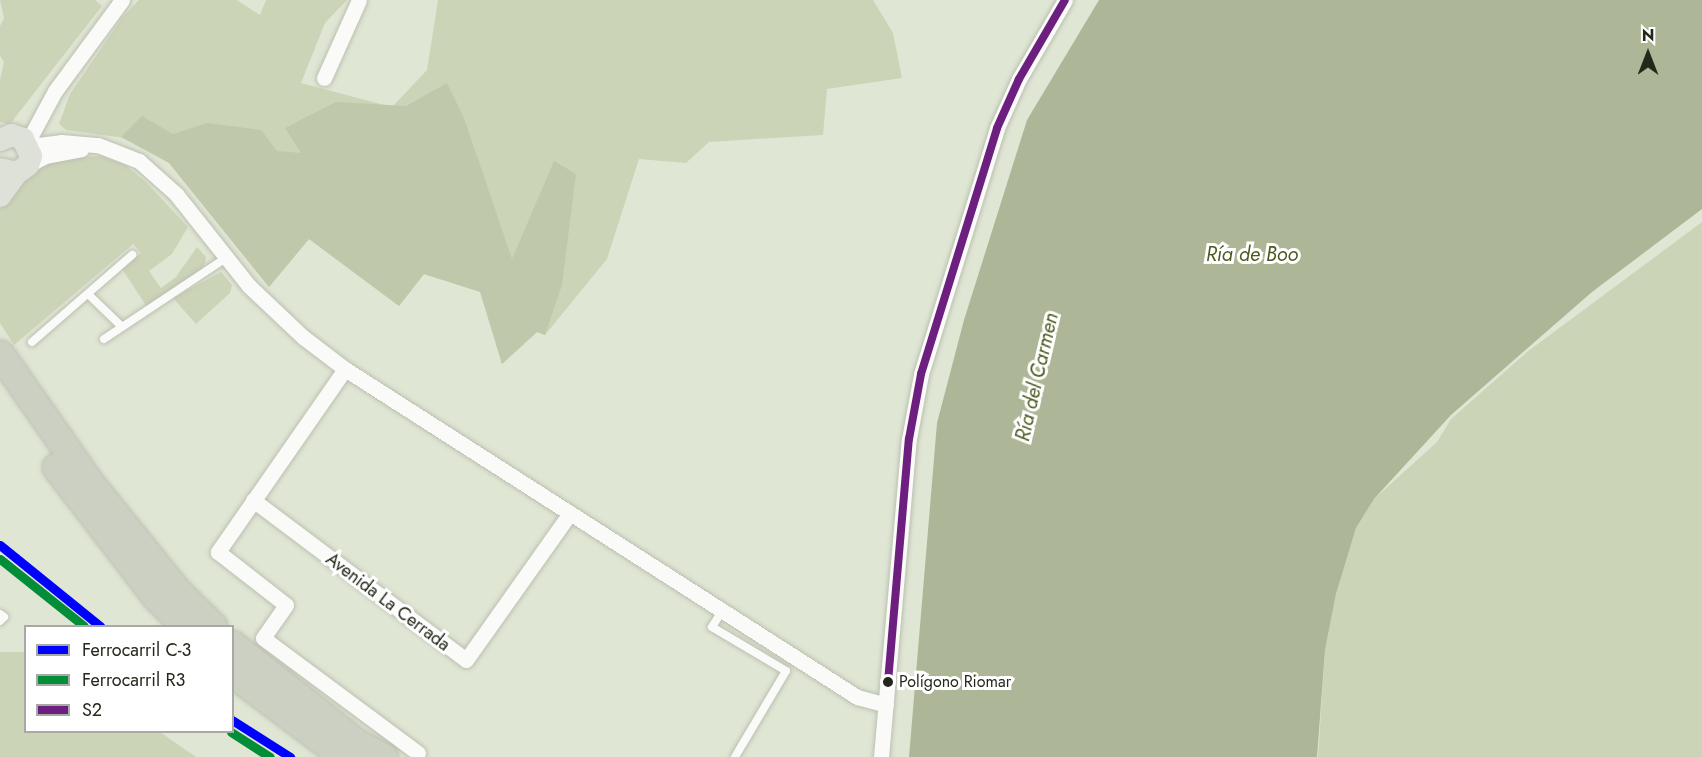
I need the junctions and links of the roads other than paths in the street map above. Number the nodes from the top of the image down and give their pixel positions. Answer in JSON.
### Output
{"nodes":[{"id":1,"x":122,"y":0,"type":"edge"},
{"id":2,"x":359,"y":0,"type":"edge"},
{"id":3,"x":1065,"y":0,"type":"edge"},
{"id":4,"x":324,"y":78,"type":"dead end"},
{"id":5,"x":55,"y":91,"type":"junction"},
{"id":6,"x":43,"y":117,"type":"junction"},
{"id":7,"x":69,"y":142,"type":"junction"},
{"id":8,"x":111,"y":148,"type":"junction"},
{"id":9,"x":13,"y":149,"type":"edge"},
{"id":10,"x":0,"y":196,"type":"edge"},
{"id":11,"x":132,"y":255,"type":"dead end"},
{"id":12,"x":226,"y":258,"type":"junction"},
{"id":13,"x":88,"y":294,"type":"junction"},
{"id":14,"x":122,"y":327,"type":"junction"},
{"id":15,"x":104,"y":339,"type":"dead end"},
{"id":16,"x":32,"y":342,"type":"dead end"},
{"id":17,"x":0,"y":354,"type":"edge"},
{"id":18,"x":345,"y":369,"type":"junction"},
{"id":19,"x":0,"y":385,"type":"edge"},
{"id":20,"x":252,"y":500,"type":"junction"},
{"id":21,"x":570,"y":513,"type":"junction"},
{"id":22,"x":722,"y":611,"type":"junction"},
{"id":23,"x":0,"y":614,"type":"edge"},
{"id":24,"x":0,"y":621,"type":"edge"},
{"id":25,"x":183,"y":625,"type":"edge"},
{"id":26,"x":211,"y":625,"type":"edge"},
{"id":27,"x":234,"y":646,"type":"edge"},
{"id":28,"x":234,"y":674,"type":"edge"},
{"id":29,"x":886,"y":705,"type":"junction"},
{"id":30,"x":418,"y":753,"type":"dead end"},
{"id":31,"x":344,"y":757,"type":"edge"},
{"id":32,"x":382,"y":757,"type":"edge"},
{"id":33,"x":735,"y":757,"type":"edge"},
{"id":34,"x":881,"y":757,"type":"edge"}],
"edges":[{"from":1,"to":5,"type":"street"},
{"from":2,"to":4,"type":"street"},
{"from":3,"to":29,"type":"street"},
{"from":5,"to":6,"type":"street"},
{"from":5,"to":9,"type":"street"},
{"from":6,"to":7,"type":"street"},
{"from":6,"to":9,"type":"street"},
{"from":7,"to":8,"type":"street"},
{"from":7,"to":9,"type":"street"},
{"from":8,"to":9,"type":"street"},
{"from":8,"to":12,"type":"street"},
{"from":9,"to":10,"type":"main road"},
{"from":11,"to":13,"type":"lane"},
{"from":12,"to":14,"type":"lane"},
{"from":12,"to":18,"type":"street"},
{"from":13,"to":14,"type":"lane"},
{"from":13,"to":16,"type":"lane"},
{"from":14,"to":15,"type":"lane"},
{"from":17,"to":26,"type":"highway"},
{"from":18,"to":20,"type":"street"},
{"from":18,"to":21,"type":"street"},
{"from":19,"to":25,"type":"highway"},
{"from":20,"to":21,"type":"street","name":"Avenida La Cerrada"},
{"from":20,"to":30,"type":"street"},
{"from":21,"to":22,"type":"street"},
{"from":22,"to":29,"type":"street"},
{"from":22,"to":33,"type":"lane"},
{"from":23,"to":24,"type":"lane"},
{"from":27,"to":32,"type":"highway"},
{"from":28,"to":31,"type":"highway"},
{"from":29,"to":34,"type":"street"}]}
